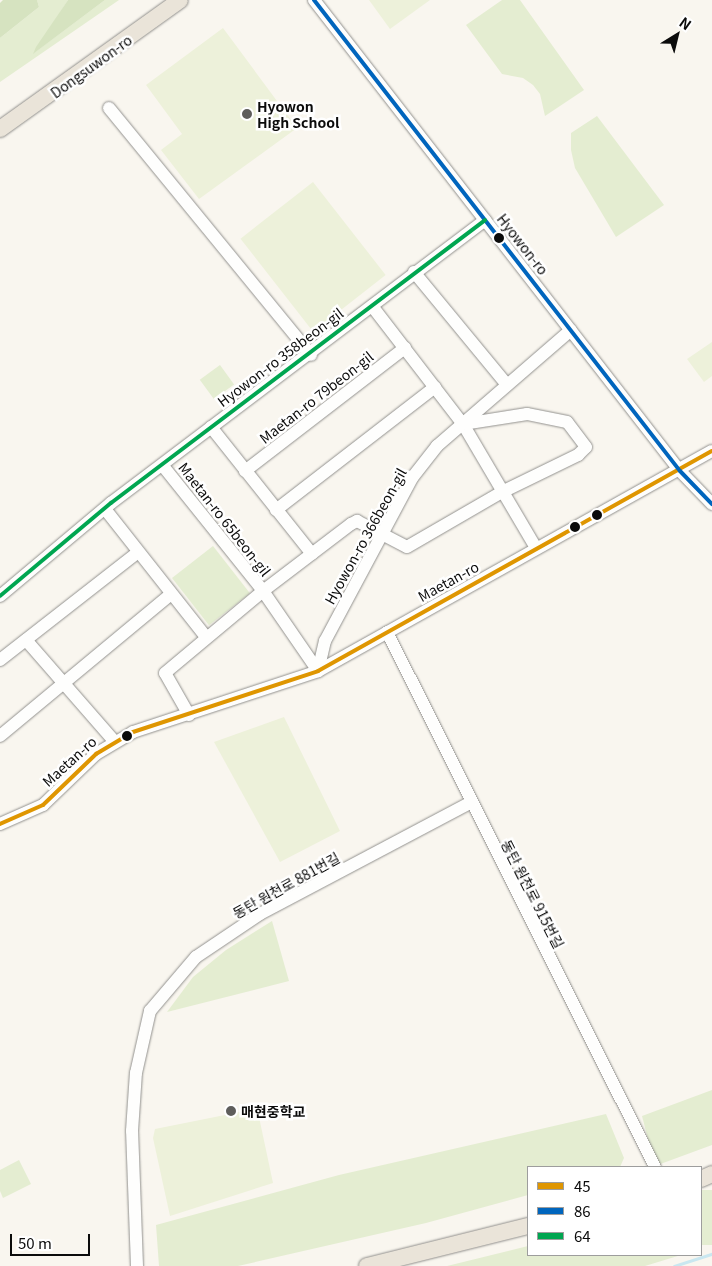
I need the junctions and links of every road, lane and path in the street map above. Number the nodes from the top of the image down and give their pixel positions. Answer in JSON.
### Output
{"nodes":[{"id":1,"x":180,"y":0,"type":"edge"},
{"id":2,"x":314,"y":0,"type":"edge"},
{"id":3,"x":109,"y":108,"type":"dead end"},
{"id":4,"x":0,"y":129,"type":"edge"},
{"id":5,"x":485,"y":220,"type":"junction"},
{"id":6,"x":414,"y":272,"type":"junction"},
{"id":7,"x":372,"y":306,"type":"junction"},
{"id":8,"x":571,"y":330,"type":"junction"},
{"id":9,"x":405,"y":348,"type":"junction"},
{"id":10,"x":311,"y":355,"type":"junction"},
{"id":11,"x":507,"y":385,"type":"junction"},
{"id":12,"x":435,"y":387,"type":"junction"},
{"id":13,"x":462,"y":424,"type":"junction"},
{"id":14,"x":211,"y":427,"type":"junction"},
{"id":15,"x":712,"y":451,"type":"edge"},
{"id":16,"x":163,"y":466,"type":"junction"},
{"id":17,"x":245,"y":471,"type":"junction"},
{"id":18,"x":680,"y":471,"type":"junction"},
{"id":19,"x":502,"y":492,"type":"junction"},
{"id":20,"x":712,"y":504,"type":"edge"},
{"id":21,"x":105,"y":509,"type":"junction"},
{"id":22,"x":276,"y":510,"type":"junction"},
{"id":23,"x":383,"y":535,"type":"junction"},
{"id":24,"x":536,"y":548,"type":"junction"},
{"id":25,"x":137,"y":553,"type":"junction"},
{"id":26,"x":312,"y":554,"type":"junction"},
{"id":27,"x":262,"y":592,"type":"junction"},
{"id":28,"x":170,"y":595,"type":"junction"},
{"id":29,"x":0,"y":596,"type":"edge"},
{"id":30,"x":387,"y":632,"type":"junction"},
{"id":31,"x":206,"y":637,"type":"junction"},
{"id":32,"x":26,"y":640,"type":"junction"},
{"id":33,"x":0,"y":660,"type":"edge"},
{"id":34,"x":318,"y":671,"type":"junction"},
{"id":35,"x":63,"y":682,"type":"junction"},
{"id":36,"x":189,"y":715,"type":"junction"},
{"id":37,"x":0,"y":736,"type":"edge"},
{"id":38,"x":114,"y":742,"type":"junction"},
{"id":39,"x":470,"y":803,"type":"junction"},
{"id":40,"x":0,"y":824,"type":"edge"},
{"id":41,"x":654,"y":1166,"type":"edge"},
{"id":42,"x":527,"y":1226,"type":"edge"},
{"id":43,"x":137,"y":1266,"type":"edge"},
{"id":44,"x":366,"y":1266,"type":"edge"}],
"edges":[{"from":1,"to":4,"type":"main road","name":"Dongsuwon-ro"},
{"from":2,"to":5,"type":"street","name":"Hyowon-ro"},
{"from":3,"to":10,"type":"street"},
{"from":5,"to":6,"type":"street","name":"Hyowon-ro 358beon-gil"},
{"from":5,"to":8,"type":"street","name":"Hyowon-ro"},
{"from":6,"to":7,"type":"street","name":"Hyowon-ro 358beon-gil"},
{"from":6,"to":11,"type":"street"},
{"from":7,"to":9,"type":"street"},
{"from":7,"to":10,"type":"street","name":"Hyowon-ro 358beon-gil"},
{"from":8,"to":11,"type":"street","name":"Hyowon-ro 366beon-gil"},
{"from":8,"to":18,"type":"street","name":"Hyowon-ro"},
{"from":9,"to":12,"type":"street"},
{"from":9,"to":17,"type":"street","name":"Maetan-ro 79beon-gil"},
{"from":10,"to":14,"type":"street","name":"Hyowon-ro 358beon-gil"},
{"from":11,"to":13,"type":"street","name":"Hyowon-ro 366beon-gil"},
{"from":12,"to":13,"type":"street"},
{"from":12,"to":22,"type":"street"},
{"from":13,"to":19,"type":"street"},
{"from":13,"to":19,"type":"street"},
{"from":13,"to":23,"type":"street","name":"Hyowon-ro 366beon-gil"},
{"from":14,"to":16,"type":"street","name":"Hyowon-ro 358beon-gil"},
{"from":14,"to":17,"type":"street"},
{"from":15,"to":18,"type":"street","name":"Maetan-ro"},
{"from":16,"to":21,"type":"street","name":"Hyowon-ro 358beon-gil"},
{"from":16,"to":27,"type":"street","name":"Maetan-ro 65beon-gil"},
{"from":17,"to":22,"type":"street"},
{"from":18,"to":20,"type":"street","name":"Hyowon-ro"},
{"from":18,"to":24,"type":"street","name":"Maetan-ro"},
{"from":19,"to":23,"type":"street"},
{"from":19,"to":24,"type":"street"},
{"from":21,"to":25,"type":"street"},
{"from":21,"to":29,"type":"street","name":"Hyowon-ro 358beon-gil"},
{"from":22,"to":26,"type":"street"},
{"from":23,"to":26,"type":"street","name":"Maetan-ro 65beon-gil"},
{"from":23,"to":34,"type":"street","name":"Hyowon-ro 366beon-gil"},
{"from":24,"to":30,"type":"street","name":"Maetan-ro"},
{"from":25,"to":28,"type":"street"},
{"from":25,"to":32,"type":"street"},
{"from":26,"to":27,"type":"street","name":"Maetan-ro 65beon-gil"},
{"from":27,"to":31,"type":"street","name":"Maetan-ro 65beon-gil"},
{"from":27,"to":34,"type":"street","name":"Maetan-ro 65beon-gil"},
{"from":28,"to":31,"type":"street"},
{"from":28,"to":35,"type":"street"},
{"from":30,"to":34,"type":"street","name":"Maetan-ro"},
{"from":30,"to":39,"type":"street","name":"동탄 원천로 915번길"},
{"from":31,"to":36,"type":"street"},
{"from":32,"to":33,"type":"street"},
{"from":32,"to":35,"type":"street"},
{"from":34,"to":36,"type":"street","name":"Maetan-ro"},
{"from":35,"to":37,"type":"street"},
{"from":35,"to":38,"type":"street"},
{"from":36,"to":38,"type":"street","name":"Maetan-ro"},
{"from":38,"to":40,"type":"street","name":"Maetan-ro"},
{"from":39,"to":41,"type":"street","name":"동탄 원천로 915번길"},
{"from":39,"to":43,"type":"street","name":"동탄 원천로 881번길"},
{"from":42,"to":44,"type":"main road"}]}
